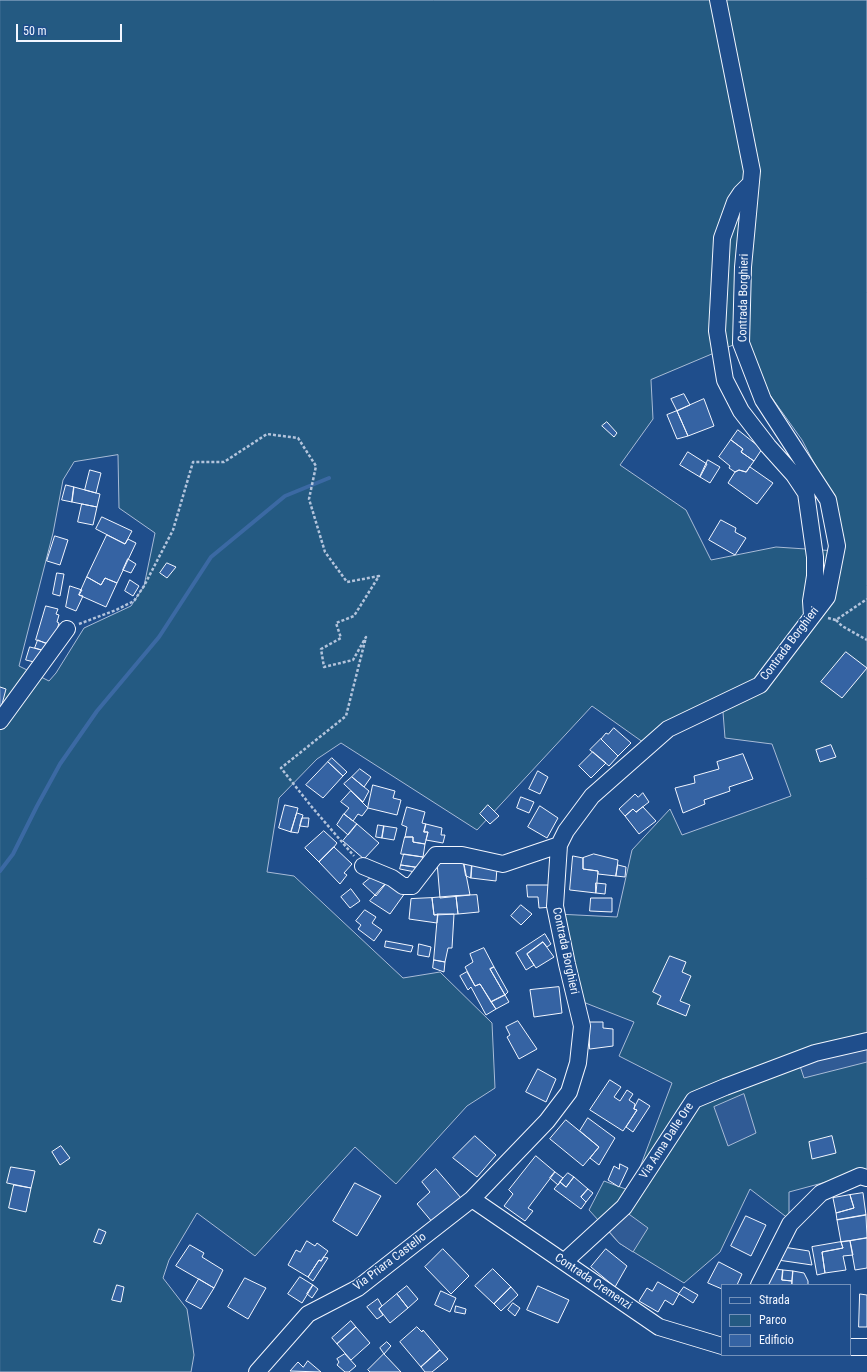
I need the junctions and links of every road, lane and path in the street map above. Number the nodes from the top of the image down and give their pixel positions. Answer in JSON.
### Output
{"nodes":[{"id":1,"x":718,"y":0,"type":"edge"},
{"id":2,"x":750,"y":184,"type":"junction"},
{"id":3,"x":867,"y":599,"type":"edge"},
{"id":4,"x":812,"y":616,"type":"junction"},
{"id":5,"x":836,"y":620,"type":"junction"},
{"id":6,"x":67,"y":628,"type":"joint"},
{"id":7,"x":867,"y":640,"type":"edge"},
{"id":8,"x":0,"y":720,"type":"edge"},
{"id":9,"x":559,"y":845,"type":"junction"},
{"id":10,"x":363,"y":866,"type":"joint"},
{"id":11,"x":867,"y":1041,"type":"edge"},
{"id":12,"x":867,"y":1048,"type":"edge"},
{"id":13,"x":867,"y":1178,"type":"edge"},
{"id":14,"x":472,"y":1199,"type":"junction"},
{"id":15,"x":566,"y":1264,"type":"junction"},
{"id":16,"x":760,"y":1284,"type":"edge"},
{"id":17,"x":721,"y":1346,"type":"edge"},
{"id":18,"x":851,"y":1347,"type":"edge"},
{"id":19,"x":867,"y":1347,"type":"edge"},
{"id":20,"x":257,"y":1372,"type":"edge"}],
"edges":[{"from":1,"to":2,"type":"street","name":"Contrada Borghieri"},
{"from":2,"to":4,"type":"street","name":"Contrada Borghieri"},
{"from":2,"to":4,"type":"street"},
{"from":3,"to":5,"type":"path"},
{"from":4,"to":5,"type":"path"},
{"from":4,"to":9,"type":"street","name":"Contrada Borghieri"},
{"from":5,"to":7,"type":"path"},
{"from":6,"to":8,"type":"street"},
{"from":6,"to":10,"type":"path"},
{"from":9,"to":10,"type":"street"},
{"from":9,"to":14,"type":"street","name":"Contrada Borghieri"},
{"from":11,"to":15,"type":"street","name":"Via Anna Dalle Ore"},
{"from":12,"to":15,"type":"street","name":"Via Anna Dalle Ore"},
{"from":13,"to":16,"type":"street"},
{"from":14,"to":15,"type":"street","name":"Contrada Cremenzi"},
{"from":14,"to":20,"type":"street","name":"Via Priara Castello"},
{"from":15,"to":17,"type":"street","name":"Contrada Cremenzi"},
{"from":18,"to":19,"type":"street"}]}
